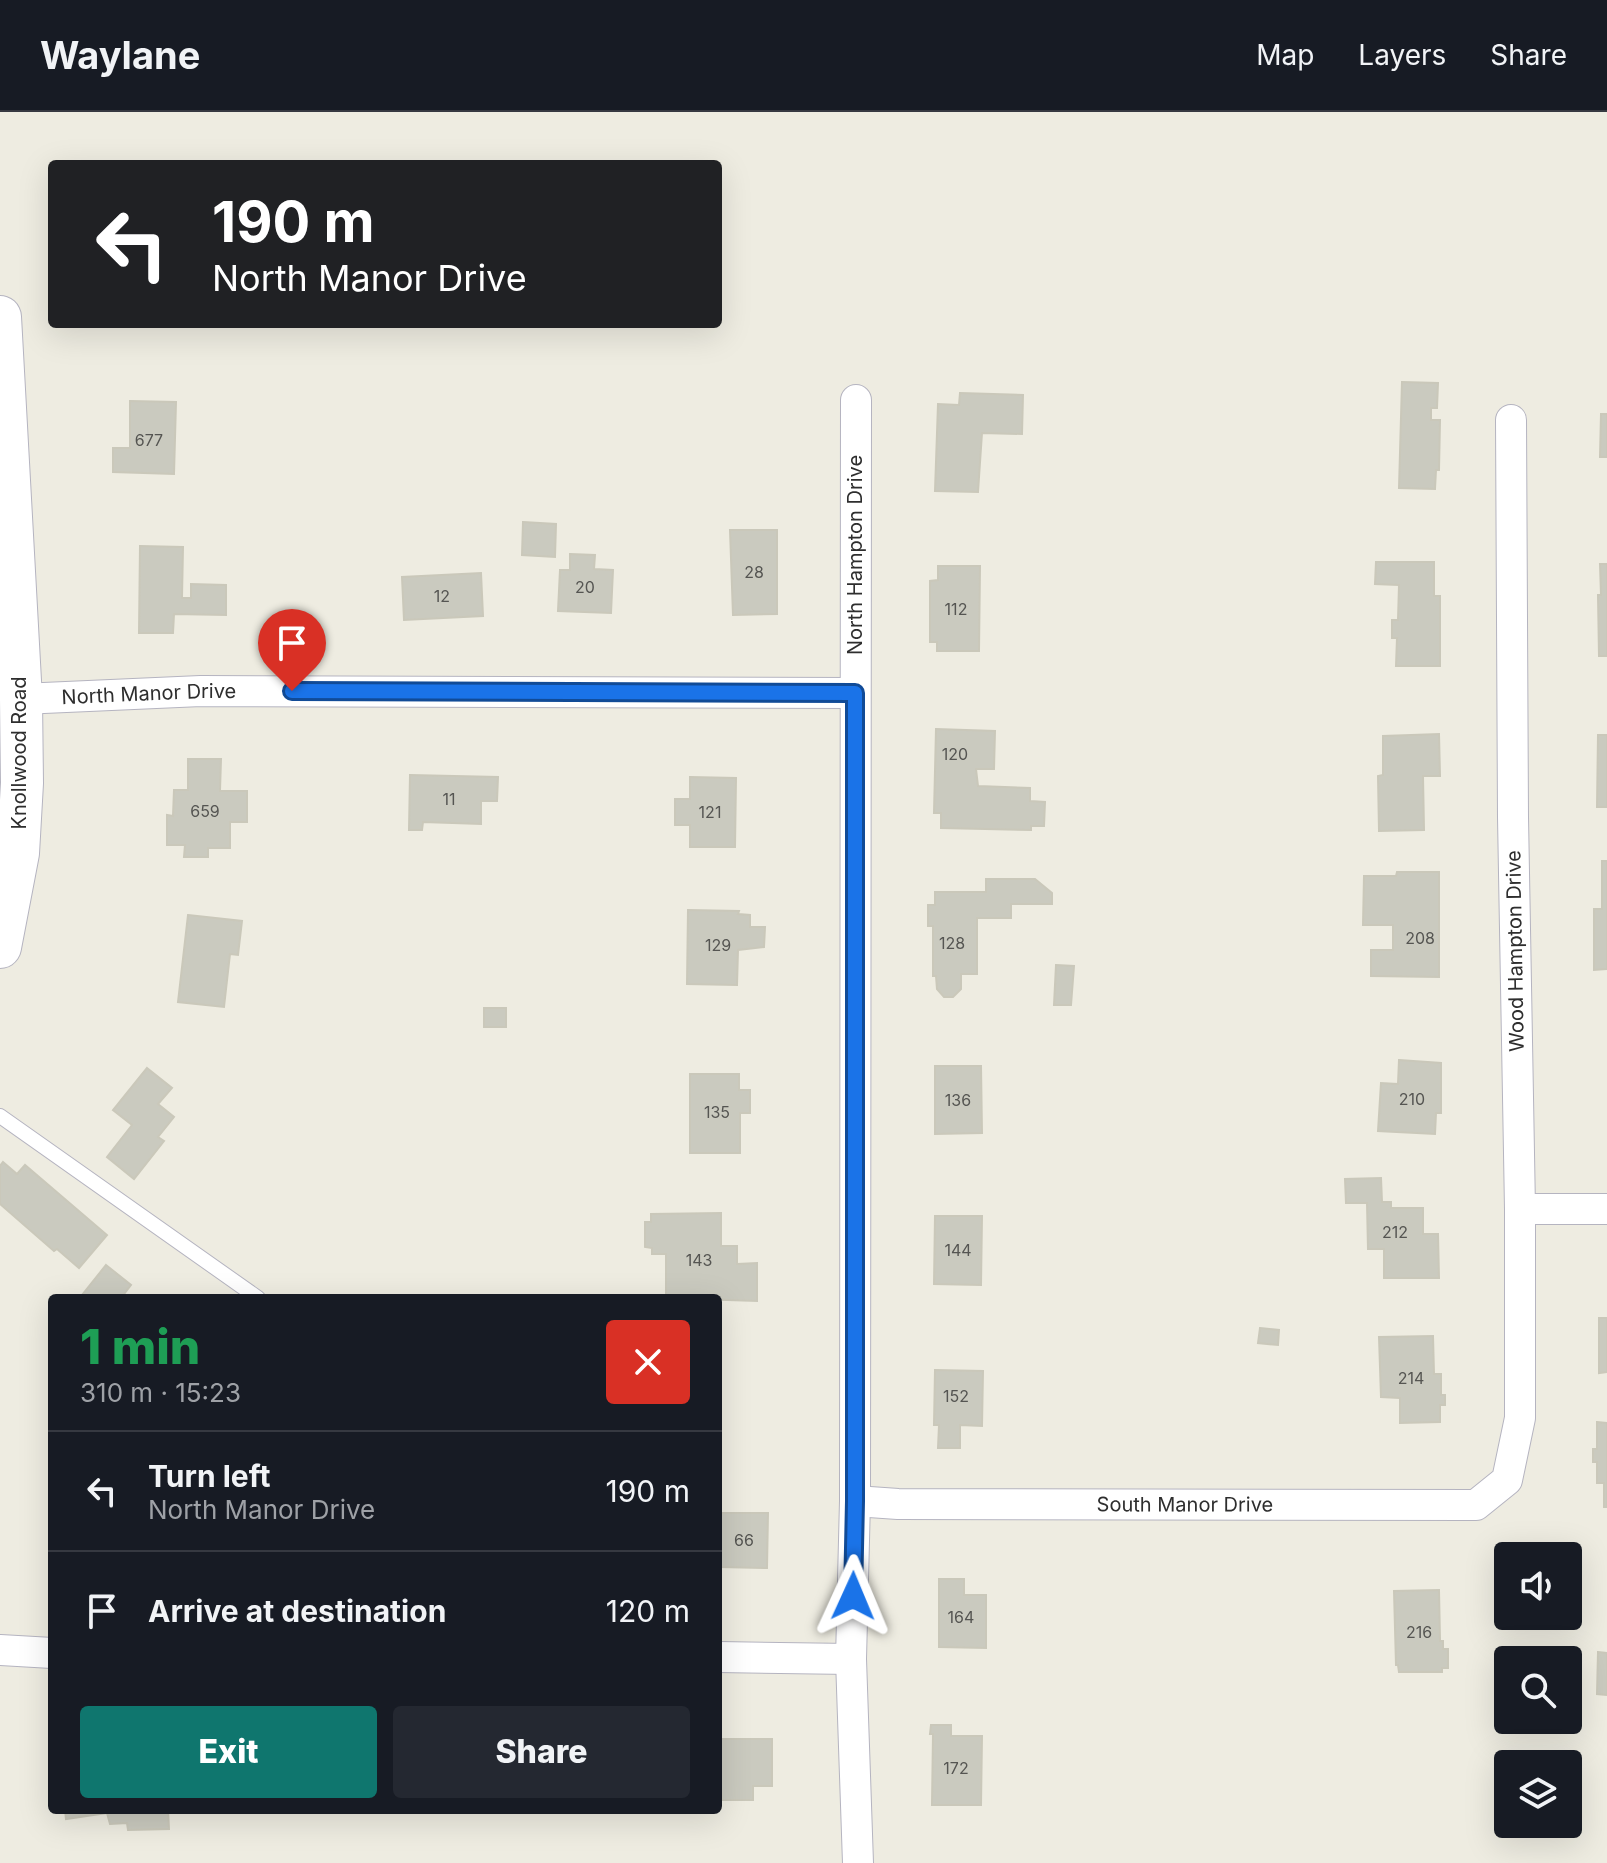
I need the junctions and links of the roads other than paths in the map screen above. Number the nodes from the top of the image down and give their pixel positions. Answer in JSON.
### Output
{"nodes":[{"id":1,"x":0,"y":317,"type":"edge"},
{"id":2,"x":856,"y":400,"type":"dead end"},
{"id":3,"x":1511,"y":420,"type":"dead end"},
{"id":4,"x":855,"y":693,"type":"junction"},
{"id":5,"x":21,"y":699,"type":"junction"},
{"id":6,"x":0,"y":947,"type":"edge"},
{"id":7,"x":0,"y":1116,"type":"edge"},
{"id":8,"x":1520,"y":1209,"type":"junction"},
{"id":9,"x":1607,"y":1209,"type":"edge"},
{"id":10,"x":252,"y":1294,"type":"edge"},
{"id":11,"x":1507,"y":1480,"type":"joint"},
{"id":12,"x":855,"y":1501,"type":"junction"},
{"id":13,"x":0,"y":1650,"type":"edge"},
{"id":14,"x":48,"y":1653,"type":"edge"},
{"id":15,"x":722,"y":1657,"type":"edge"},
{"id":16,"x":851,"y":1659,"type":"junction"},
{"id":17,"x":858,"y":1863,"type":"edge"}],
"edges":[{"from":1,"to":5,"type":"main road","name":"Knollwood Road"},
{"from":2,"to":4,"type":"street","name":"North Hampton Drive"},
{"from":3,"to":8,"type":"street","name":"Wood Hampton Drive"},
{"from":4,"to":5,"type":"street","name":"North Manor Drive"},
{"from":4,"to":12,"type":"street","name":"North Hampton Drive"},
{"from":5,"to":6,"type":"main road","name":"Knollwood Road"},
{"from":7,"to":10,"type":"lane"},
{"from":8,"to":9,"type":"street"},
{"from":8,"to":11,"type":"street","name":"Wood Hampton Drive"},
{"from":11,"to":12,"type":"street","name":"South Manor Drive"},
{"from":12,"to":16,"type":"street","name":"North Hampton Drive"},
{"from":13,"to":14,"type":"street"},
{"from":15,"to":16,"type":"street"},
{"from":16,"to":17,"type":"street","name":"North Hampton Drive"}]}
